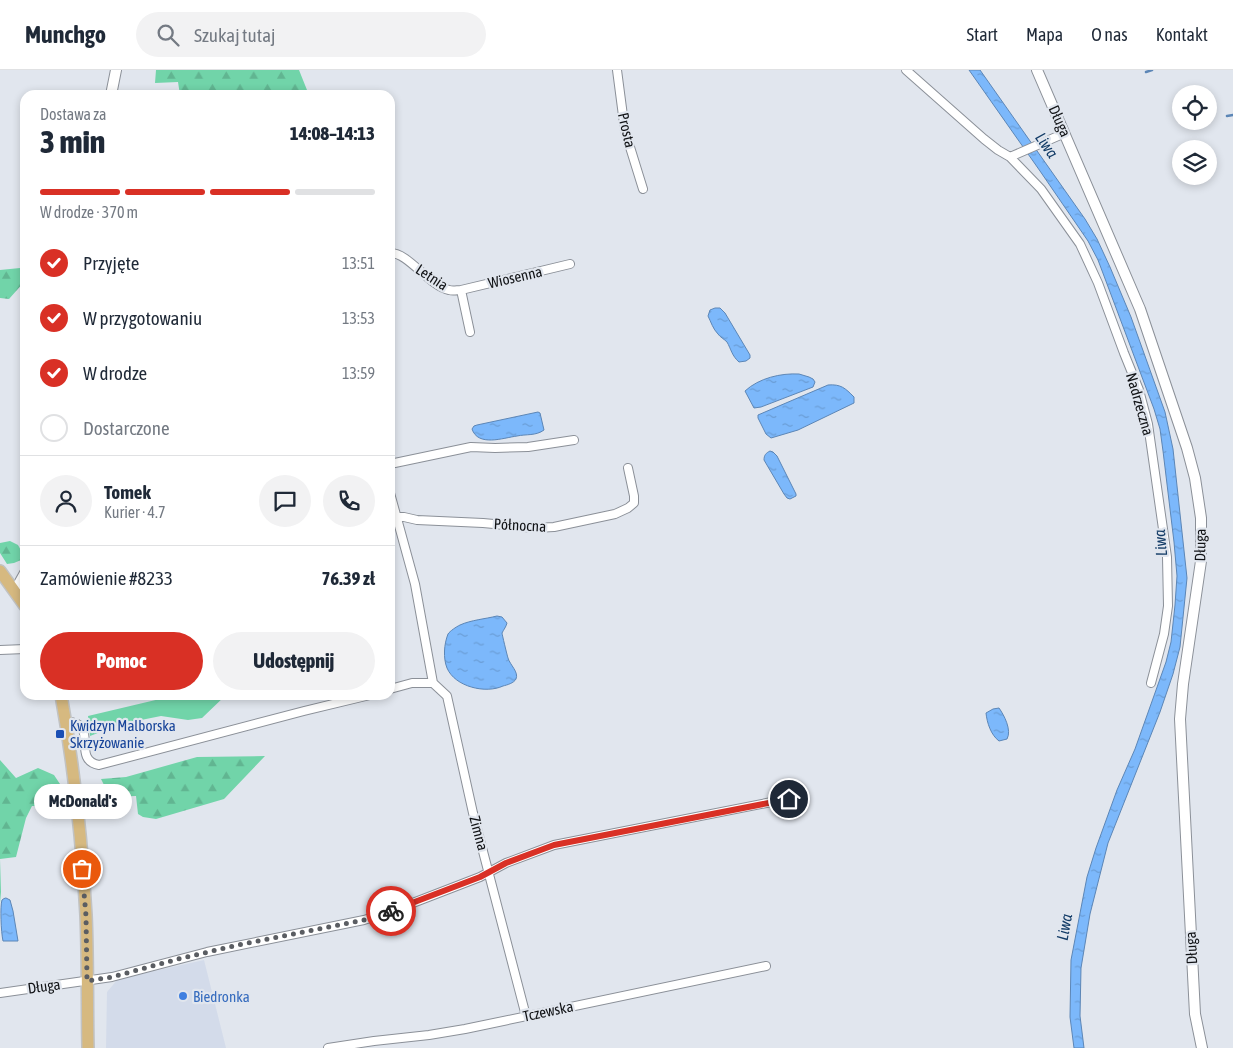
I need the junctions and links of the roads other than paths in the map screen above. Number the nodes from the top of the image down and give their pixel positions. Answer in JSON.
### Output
{"nodes":[{"id":1,"x":116,"y":70,"type":"edge"},
{"id":2,"x":617,"y":70,"type":"edge"},
{"id":3,"x":906,"y":70,"type":"edge"},
{"id":4,"x":1037,"y":70,"type":"edge"},
{"id":5,"x":112,"y":90,"type":"edge"},
{"id":6,"x":1065,"y":133,"type":"junction"},
{"id":7,"x":1010,"y":157,"type":"junction"},
{"id":8,"x":643,"y":189,"type":"dead end"},
{"id":9,"x":395,"y":253,"type":"edge"},
{"id":10,"x":570,"y":264,"type":"dead end"},
{"id":11,"x":461,"y":290,"type":"junction"},
{"id":12,"x":470,"y":332,"type":"dead end"},
{"id":13,"x":574,"y":440,"type":"dead end"},
{"id":14,"x":395,"y":463,"type":"edge"},
{"id":15,"x":628,"y":468,"type":"dead end"},
{"id":16,"x":395,"y":510,"type":"edge"},
{"id":17,"x":397,"y":517,"type":"junction"},
{"id":18,"x":2,"y":574,"type":"edge"},
{"id":19,"x":20,"y":580,"type":"edge"},
{"id":20,"x":20,"y":580,"type":"edge"},
{"id":21,"x":20,"y":649,"type":"edge"},
{"id":22,"x":0,"y":650,"type":"edge"},
{"id":23,"x":434,"y":683,"type":"junction"},
{"id":24,"x":1151,"y":684,"type":"dead end"},
{"id":25,"x":395,"y":688,"type":"edge"},
{"id":26,"x":62,"y":700,"type":"edge"},
{"id":27,"x":349,"y":700,"type":"edge"},
{"id":28,"x":66,"y":722,"type":"junction"},
{"id":29,"x":802,"y":796,"type":"dead end"},
{"id":30,"x":488,"y":872,"type":"junction"},
{"id":31,"x":766,"y":966,"type":"dead end"},
{"id":32,"x":87,"y":981,"type":"junction"},
{"id":33,"x":0,"y":993,"type":"edge"},
{"id":34,"x":526,"y":1016,"type":"junction"},
{"id":35,"x":88,"y":1048,"type":"edge"},
{"id":36,"x":328,"y":1048,"type":"edge"},
{"id":37,"x":1202,"y":1048,"type":"edge"}],
"edges":[{"from":1,"to":5,"type":"street"},
{"from":2,"to":8,"type":"street","name":"Prosta"},
{"from":3,"to":7,"type":"street","name":"Nadrzeczna"},
{"from":4,"to":6,"type":"street","name":"Długa"},
{"from":6,"to":7,"type":"street"},
{"from":6,"to":37,"type":"street","name":"Długa"},
{"from":7,"to":24,"type":"street","name":"Nadrzeczna"},
{"from":9,"to":11,"type":"street","name":"Letnia"},
{"from":10,"to":11,"type":"street","name":"Wiosenna"},
{"from":11,"to":12,"type":"street","name":"Letnia"},
{"from":13,"to":14,"type":"street"},
{"from":15,"to":17,"type":"street","name":"Północna"},
{"from":16,"to":17,"type":"street","name":"Zimna"},
{"from":17,"to":23,"type":"street","name":"Zimna"},
{"from":18,"to":19,"type":"main road"},
{"from":18,"to":20,"type":"street"},
{"from":21,"to":22,"type":"street"},
{"from":23,"to":25,"type":"street"},
{"from":23,"to":30,"type":"street","name":"Zimna"},
{"from":26,"to":28,"type":"main road"},
{"from":27,"to":28,"type":"street"},
{"from":28,"to":32,"type":"main road"},
{"from":29,"to":30,"type":"street","name":"Długa"},
{"from":30,"to":32,"type":"street","name":"Długa"},
{"from":30,"to":34,"type":"street","name":"Zimna"},
{"from":31,"to":34,"type":"street","name":"Tczewska"},
{"from":32,"to":33,"type":"street","name":"Długa"},
{"from":32,"to":35,"type":"main road"},
{"from":34,"to":36,"type":"street","name":"Tczewska"}]}
